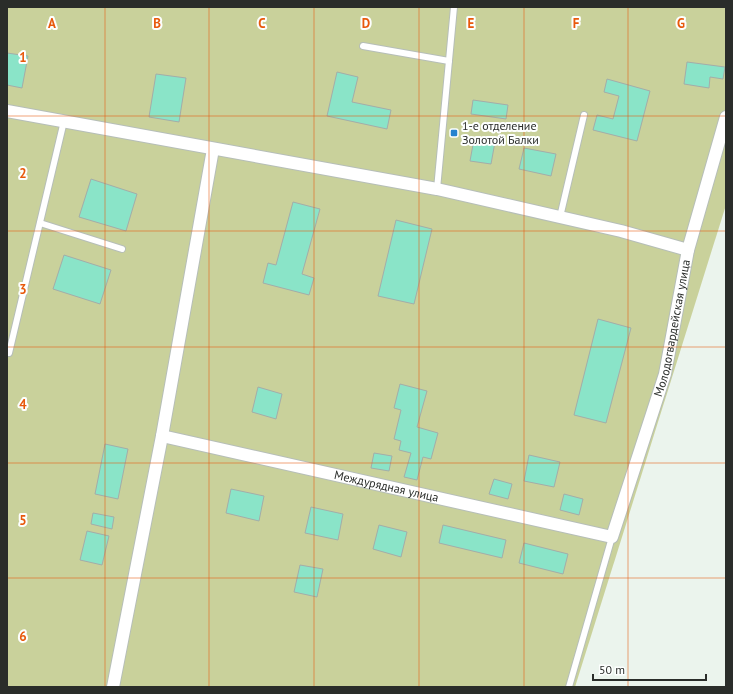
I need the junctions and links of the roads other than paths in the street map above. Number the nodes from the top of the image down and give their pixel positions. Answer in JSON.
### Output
{"nodes":[{"id":1,"x":454,"y":7,"type":"edge"},
{"id":2,"x":362,"y":46,"type":"dead end"},
{"id":3,"x":449,"y":61,"type":"junction"},
{"id":4,"x":7,"y":111,"type":"edge"},
{"id":5,"x":584,"y":115,"type":"dead end"},
{"id":6,"x":726,"y":117,"type":"edge"},
{"id":7,"x":64,"y":122,"type":"junction"},
{"id":8,"x":213,"y":149,"type":"junction"},
{"id":9,"x":437,"y":189,"type":"junction"},
{"id":10,"x":560,"y":217,"type":"junction"},
{"id":11,"x":40,"y":223,"type":"junction"},
{"id":12,"x":122,"y":249,"type":"dead end"},
{"id":13,"x":688,"y":250,"type":"junction"},
{"id":14,"x":8,"y":353,"type":"dead end"},
{"id":15,"x":162,"y":436,"type":"junction"},
{"id":16,"x":612,"y":537,"type":"junction"},
{"id":17,"x":114,"y":687,"type":"edge"},
{"id":18,"x":569,"y":687,"type":"edge"}],
"edges":[{"from":1,"to":3,"type":"lane"},
{"from":2,"to":3,"type":"lane"},
{"from":3,"to":9,"type":"lane"},
{"from":4,"to":7,"type":"street"},
{"from":5,"to":10,"type":"lane"},
{"from":6,"to":13,"type":"street","name":"Молодогвардейская улица"},
{"from":7,"to":8,"type":"street"},
{"from":7,"to":11,"type":"lane"},
{"from":8,"to":9,"type":"street"},
{"from":8,"to":15,"type":"street"},
{"from":9,"to":10,"type":"street"},
{"from":10,"to":13,"type":"street"},
{"from":11,"to":12,"type":"lane"},
{"from":11,"to":14,"type":"lane"},
{"from":13,"to":16,"type":"street","name":"Молодогвардейская улица"},
{"from":15,"to":16,"type":"street","name":"Междурядная улица"},
{"from":15,"to":17,"type":"street"},
{"from":16,"to":18,"type":"lane"}]}
